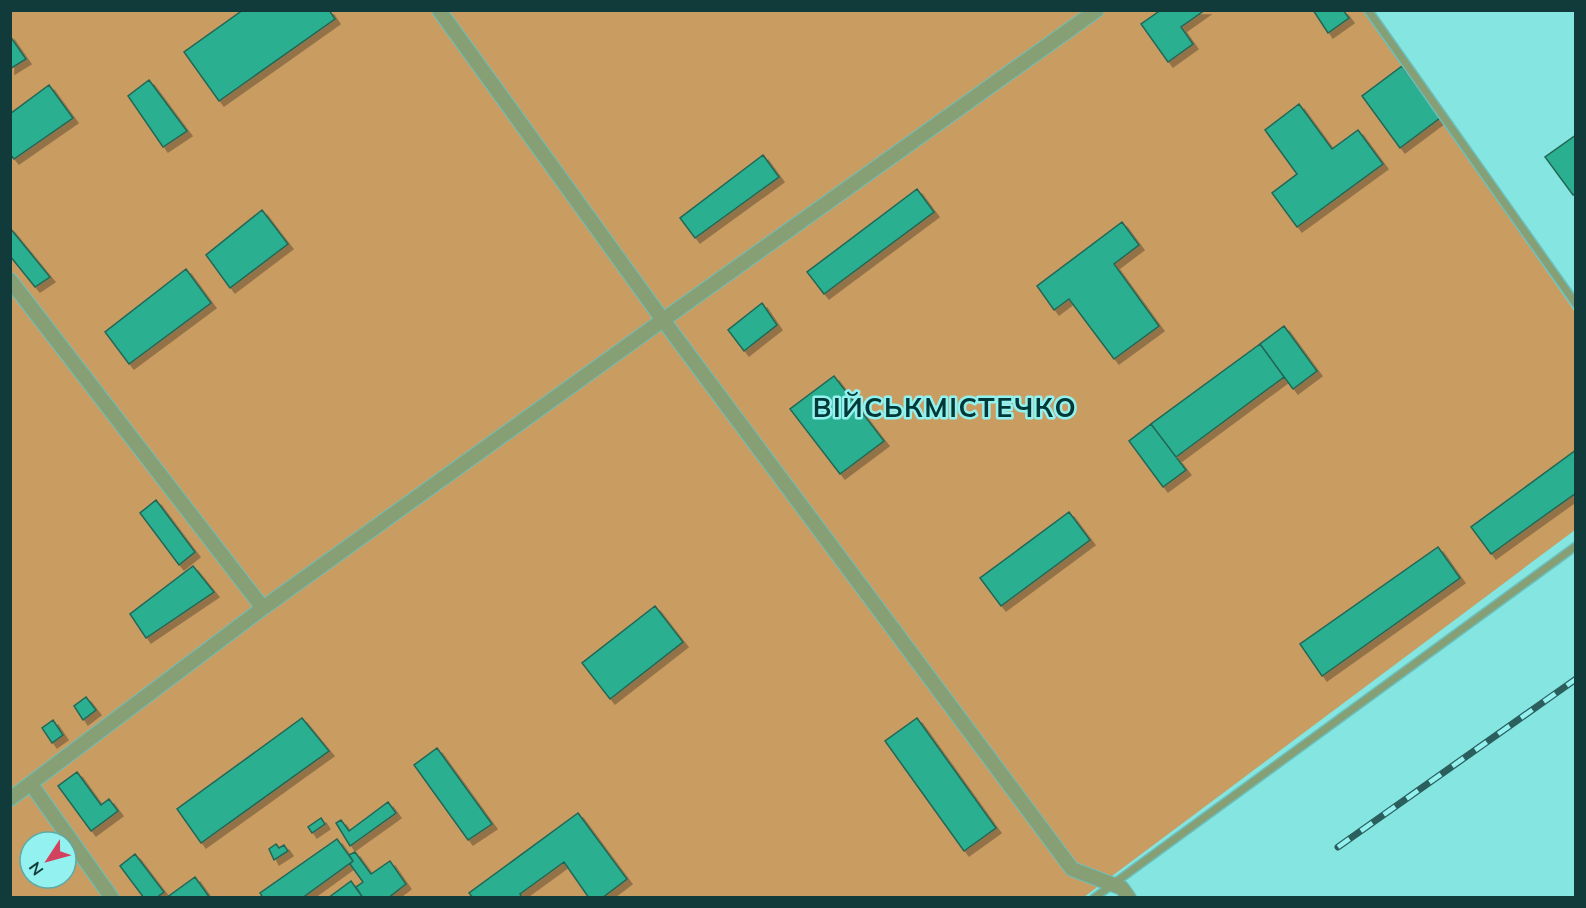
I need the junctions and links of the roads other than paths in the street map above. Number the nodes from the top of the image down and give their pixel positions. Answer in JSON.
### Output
{"nodes":[{"id":1,"x":439,"y":10,"type":"edge"},
{"id":2,"x":1097,"y":10,"type":"edge"},
{"id":3,"x":1368,"y":10,"type":"edge"},
{"id":4,"x":10,"y":280,"type":"edge"},
{"id":5,"x":1575,"y":304,"type":"edge"},
{"id":6,"x":663,"y":320,"type":"junction"},
{"id":7,"x":1575,"y":546,"type":"edge"},
{"id":8,"x":263,"y":608,"type":"junction"},
{"id":9,"x":31,"y":784,"type":"junction"},
{"id":10,"x":10,"y":799,"type":"edge"},
{"id":11,"x":1111,"y":885,"type":"junction"},
{"id":12,"x":112,"y":897,"type":"edge"},
{"id":13,"x":1094,"y":897,"type":"edge"},
{"id":14,"x":1129,"y":897,"type":"edge"}],
"edges":[{"from":1,"to":6,"type":"street"},
{"from":2,"to":6,"type":"street"},
{"from":3,"to":5,"type":"lane"},
{"from":4,"to":8,"type":"street"},
{"from":6,"to":8,"type":"street"},
{"from":6,"to":11,"type":"street"},
{"from":7,"to":11,"type":"lane"},
{"from":8,"to":9,"type":"street"},
{"from":9,"to":10,"type":"street"},
{"from":9,"to":12,"type":"street"},
{"from":11,"to":13,"type":"lane"},
{"from":11,"to":14,"type":"street"}]}
